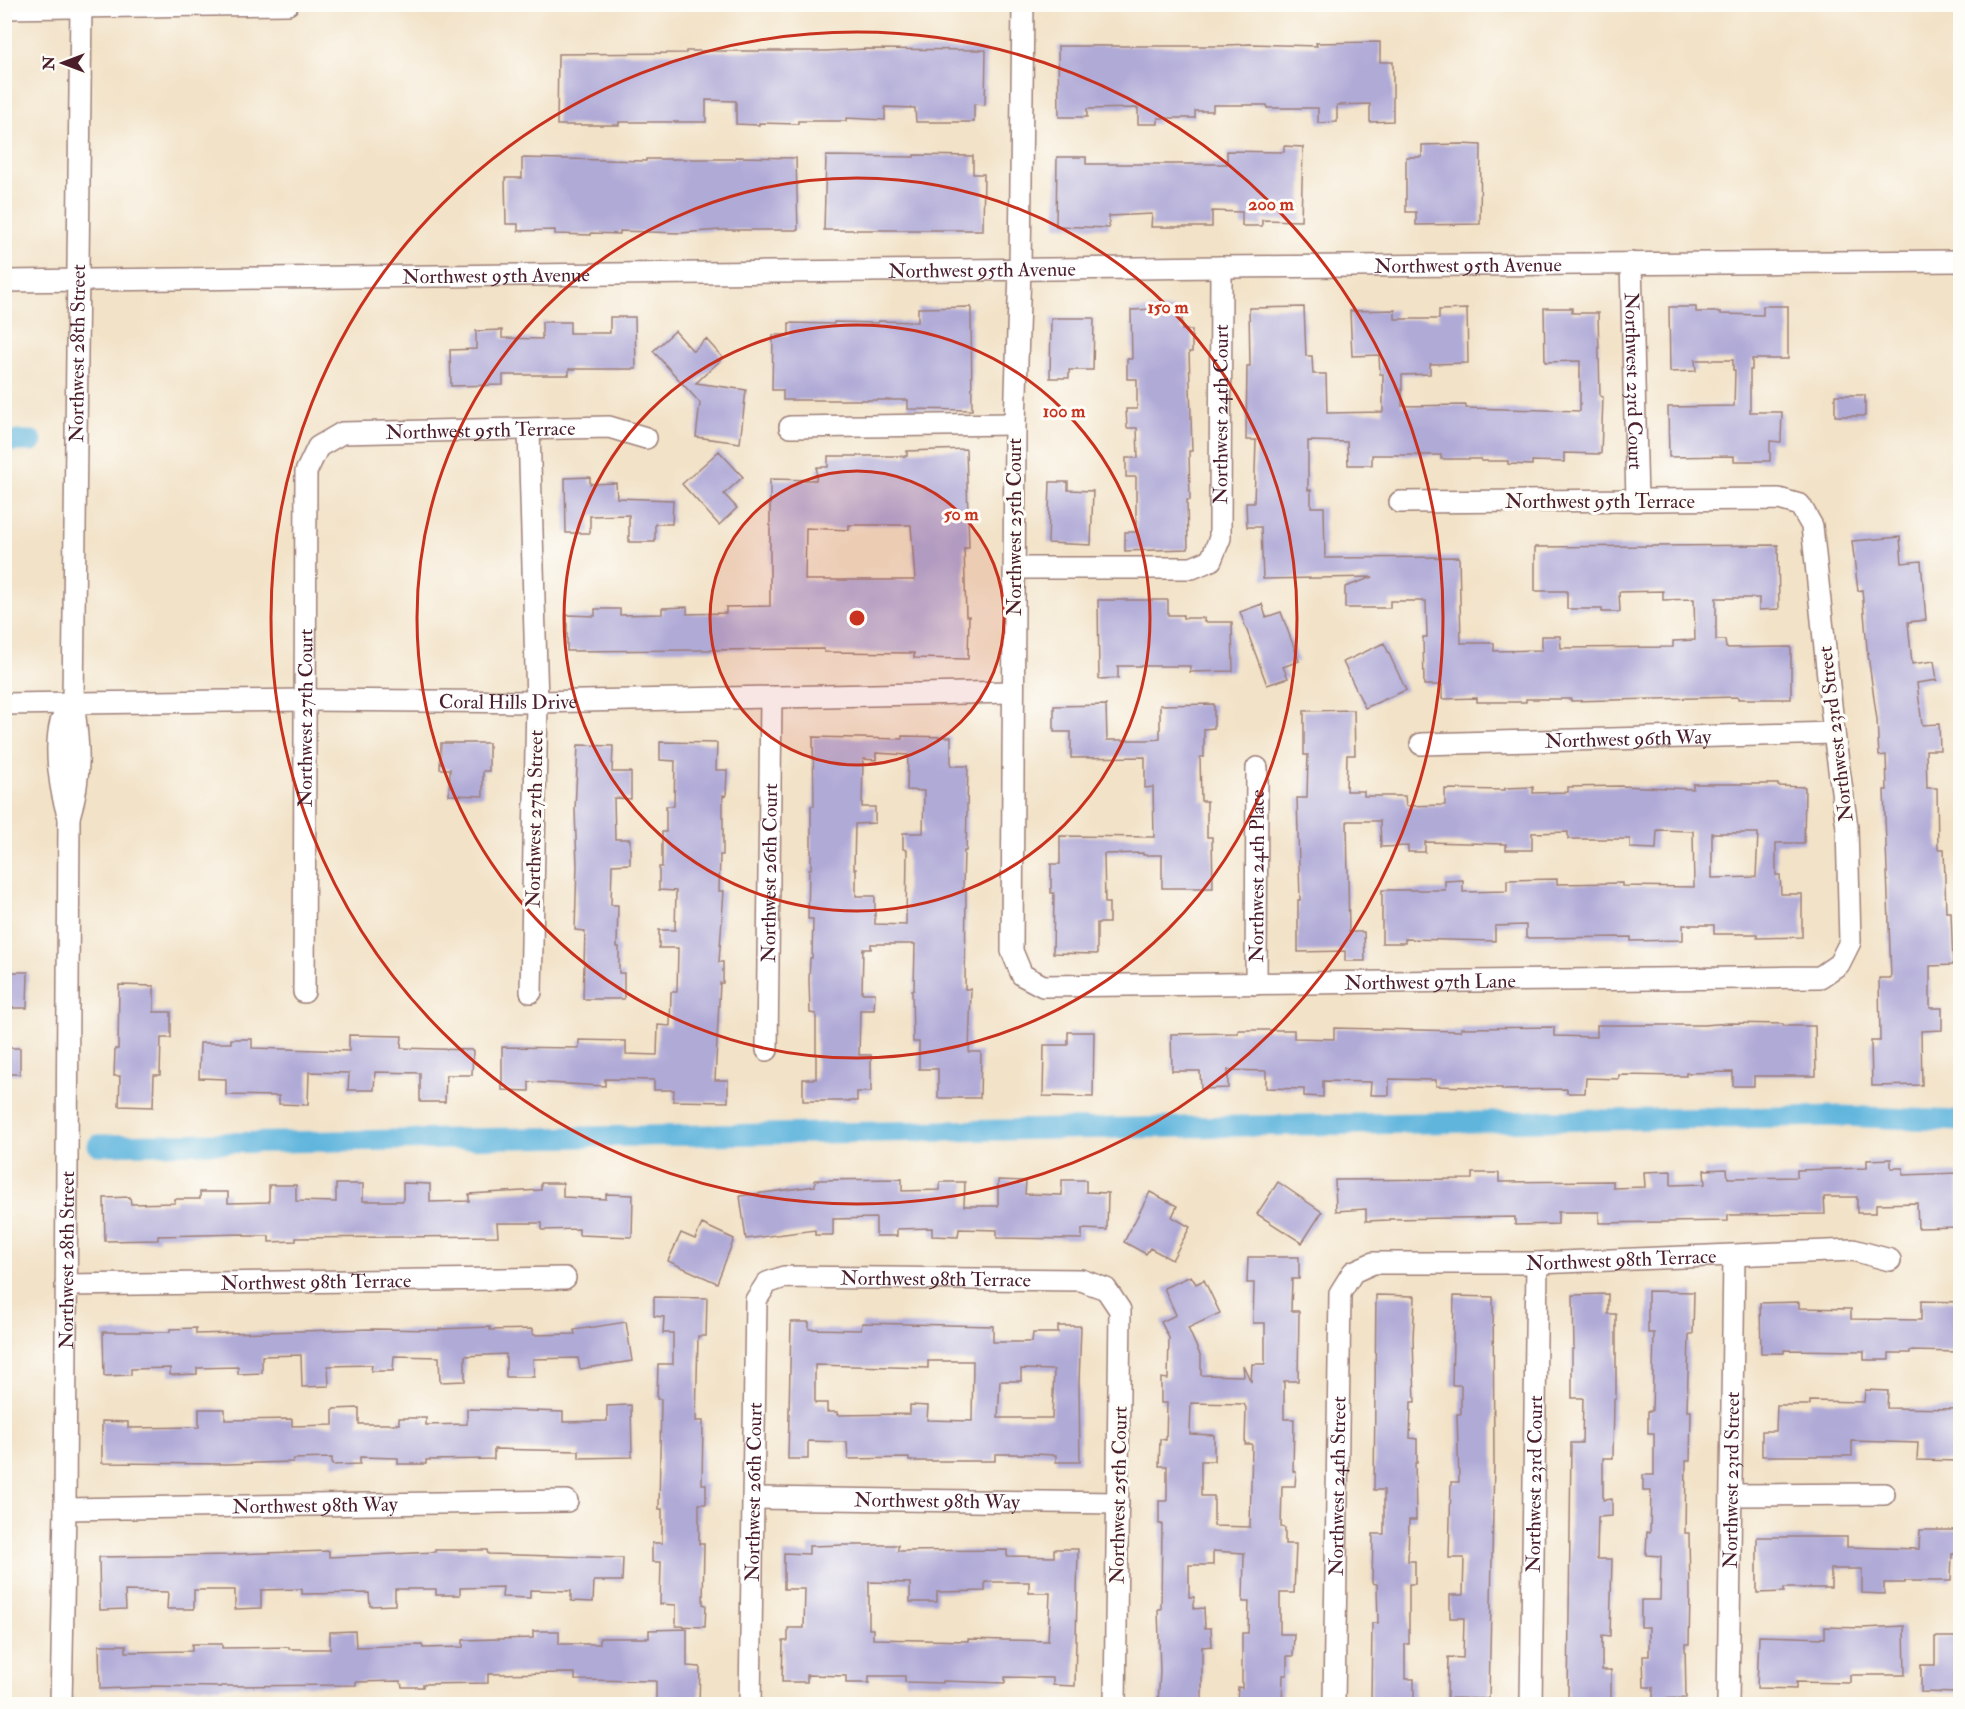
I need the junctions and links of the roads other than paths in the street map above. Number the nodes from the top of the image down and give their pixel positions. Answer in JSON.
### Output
{"nodes":[{"id":1,"x":288,"y":4,"type":"edge"},
{"id":2,"x":1023,"y":4,"type":"edge"},
{"id":3,"x":81,"y":6,"type":"edge"},
{"id":4,"x":4,"y":8,"type":"edge"},
{"id":5,"x":1960,"y":261,"type":"edge"},
{"id":6,"x":1631,"y":263,"type":"junction"},
{"id":7,"x":1221,"y":267,"type":"junction"},
{"id":8,"x":1020,"y":270,"type":"junction"},
{"id":9,"x":4,"y":281,"type":"edge"},
{"id":10,"x":79,"y":281,"type":"junction"},
{"id":11,"x":1015,"y":424,"type":"junction"},
{"id":12,"x":790,"y":427,"type":"dead end"},
{"id":13,"x":529,"y":430,"type":"junction"},
{"id":14,"x":646,"y":438,"type":"dead end"},
{"id":15,"x":318,"y":447,"type":"joint"},
{"id":16,"x":1637,"y":501,"type":"junction"},
{"id":17,"x":1400,"y":502,"type":"dead end"},
{"id":18,"x":1800,"y":505,"type":"joint"},
{"id":19,"x":1015,"y":568,"type":"junction"},
{"id":20,"x":1012,"y":692,"type":"junction"},
{"id":21,"x":771,"y":697,"type":"junction"},
{"id":22,"x":306,"y":700,"type":"junction"},
{"id":23,"x":73,"y":702,"type":"junction"},
{"id":24,"x":537,"y":702,"type":"junction"},
{"id":25,"x":4,"y":704,"type":"edge"},
{"id":26,"x":1834,"y":733,"type":"junction"},
{"id":27,"x":1421,"y":744,"type":"dead end"},
{"id":28,"x":1257,"y":768,"type":"dead end"},
{"id":29,"x":1839,"y":964,"type":"joint"},
{"id":30,"x":1022,"y":975,"type":"joint"},
{"id":31,"x":1256,"y":984,"type":"junction"},
{"id":32,"x":304,"y":992,"type":"dead end"},
{"id":33,"x":531,"y":992,"type":"dead end"},
{"id":34,"x":766,"y":1050,"type":"dead end"},
{"id":35,"x":1734,"y":1256,"type":"junction"},
{"id":36,"x":1890,"y":1260,"type":"dead end"},
{"id":37,"x":1537,"y":1263,"type":"junction"},
{"id":38,"x":1353,"y":1272,"type":"joint"},
{"id":39,"x":565,"y":1278,"type":"dead end"},
{"id":40,"x":766,"y":1283,"type":"joint"},
{"id":41,"x":66,"y":1285,"type":"junction"},
{"id":42,"x":1106,"y":1289,"type":"joint"},
{"id":43,"x":1884,"y":1494,"type":"dead end"},
{"id":44,"x":1731,"y":1495,"type":"junction"},
{"id":45,"x":754,"y":1498,"type":"junction"},
{"id":46,"x":567,"y":1502,"type":"dead end"},
{"id":47,"x":1118,"y":1503,"type":"junction"},
{"id":48,"x":65,"y":1509,"type":"junction"},
{"id":49,"x":61,"y":1704,"type":"edge"},
{"id":50,"x":750,"y":1704,"type":"edge"},
{"id":51,"x":1115,"y":1704,"type":"edge"},
{"id":52,"x":1334,"y":1704,"type":"edge"},
{"id":53,"x":1531,"y":1704,"type":"edge"},
{"id":54,"x":1728,"y":1704,"type":"edge"}],
"edges":[{"from":1,"to":3,"type":"street"},
{"from":2,"to":8,"type":"street","name":"Northwest 25th Court"},
{"from":3,"to":4,"type":"street"},
{"from":3,"to":10,"type":"street","name":"Northwest 28th Street"},
{"from":5,"to":6,"type":"street","name":"Northwest 95th Avenue"},
{"from":6,"to":7,"type":"street","name":"Northwest 95th Avenue"},
{"from":6,"to":16,"type":"street","name":"Northwest 23rd Court"},
{"from":7,"to":8,"type":"street","name":"Northwest 95th Avenue"},
{"from":7,"to":19,"type":"street","name":"Northwest 24th Court"},
{"from":8,"to":10,"type":"street","name":"Northwest 95th Avenue"},
{"from":8,"to":11,"type":"street","name":"Northwest 25th Court"},
{"from":9,"to":10,"type":"street","name":"Northwest 95th Avenue"},
{"from":10,"to":23,"type":"street","name":"Northwest 28th Street"},
{"from":11,"to":12,"type":"street"},
{"from":11,"to":19,"type":"street","name":"Northwest 25th Court"},
{"from":13,"to":14,"type":"street","name":"Northwest 95th Terrace"},
{"from":13,"to":15,"type":"street","name":"Northwest 95th Terrace"},
{"from":13,"to":24,"type":"street","name":"Northwest 27th Street"},
{"from":15,"to":22,"type":"street","name":"Northwest 27th Court"},
{"from":16,"to":17,"type":"street","name":"Northwest 95th Terrace"},
{"from":16,"to":18,"type":"street","name":"Northwest 95th Terrace"},
{"from":18,"to":26,"type":"street","name":"Northwest 23rd Street"},
{"from":19,"to":20,"type":"street","name":"Northwest 25th Court"},
{"from":20,"to":21,"type":"street","name":"Coral Hills Drive"},
{"from":20,"to":30,"type":"street","name":"Northwest 25th Court"},
{"from":21,"to":24,"type":"street","name":"Coral Hills Drive"},
{"from":21,"to":34,"type":"street","name":"Northwest 26th Court"},
{"from":22,"to":23,"type":"street","name":"Coral Hills Drive"},
{"from":22,"to":24,"type":"street","name":"Coral Hills Drive"},
{"from":22,"to":32,"type":"street","name":"Northwest 27th Court"},
{"from":23,"to":25,"type":"street","name":"Coral Hills Drive"},
{"from":23,"to":41,"type":"street","name":"Northwest 28th Street"},
{"from":24,"to":33,"type":"street","name":"Northwest 27th Street"},
{"from":26,"to":27,"type":"street","name":"Northwest 96th Way"},
{"from":26,"to":29,"type":"street","name":"Northwest 23rd Street"},
{"from":28,"to":31,"type":"street","name":"Northwest 24th Place"},
{"from":29,"to":31,"type":"street","name":"Northwest 97th Lane"},
{"from":30,"to":31,"type":"street","name":"Northwest 97th Lane"},
{"from":35,"to":36,"type":"street","name":"Northwest 98th Terrace"},
{"from":35,"to":37,"type":"street","name":"Northwest 98th Terrace"},
{"from":35,"to":44,"type":"street","name":"Northwest 23rd Street"},
{"from":37,"to":38,"type":"street","name":"Northwest 98th Terrace"},
{"from":37,"to":53,"type":"street","name":"Northwest 23rd Court"},
{"from":38,"to":52,"type":"street","name":"Northwest 24th Street"},
{"from":39,"to":41,"type":"street","name":"Northwest 98th Terrace"},
{"from":40,"to":42,"type":"street","name":"Northwest 98th Terrace"},
{"from":40,"to":45,"type":"street","name":"Northwest 26th Court"},
{"from":41,"to":48,"type":"street","name":"Northwest 28th Street"},
{"from":42,"to":47,"type":"street","name":"Northwest 25th Court"},
{"from":43,"to":44,"type":"street"},
{"from":44,"to":54,"type":"street","name":"Northwest 23rd Street"},
{"from":45,"to":47,"type":"street","name":"Northwest 98th Way"},
{"from":45,"to":50,"type":"street","name":"Northwest 26th Court"},
{"from":46,"to":48,"type":"street","name":"Northwest 98th Way"},
{"from":47,"to":51,"type":"street","name":"Northwest 25th Court"},
{"from":48,"to":49,"type":"street","name":"Northwest 28th Street"}]}
